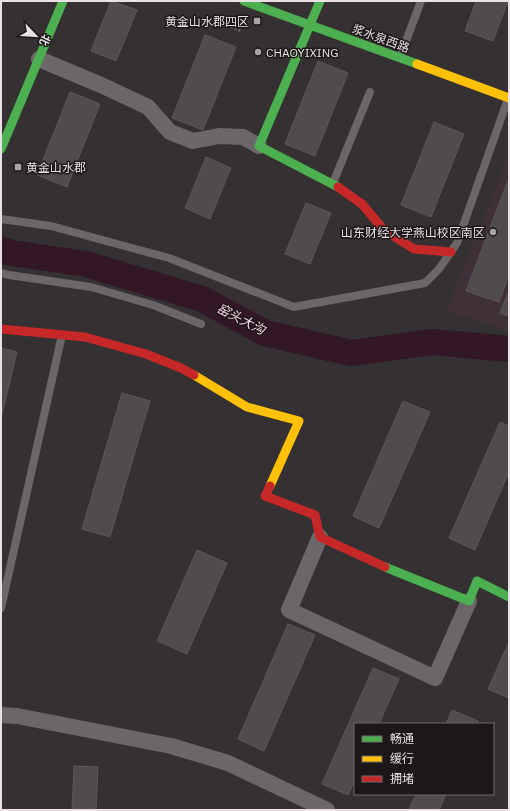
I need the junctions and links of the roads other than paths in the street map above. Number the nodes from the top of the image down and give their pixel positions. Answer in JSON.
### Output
{"nodes":[{"id":1,"x":63,"y":1,"type":"edge"},
{"id":2,"x":244,"y":1,"type":"edge"},
{"id":3,"x":320,"y":1,"type":"edge"},
{"id":4,"x":421,"y":1,"type":"edge"},
{"id":5,"x":310,"y":25,"type":"junction"},
{"id":6,"x":399,"y":58,"type":"junction"},
{"id":7,"x":39,"y":59,"type":"junction"},
{"id":8,"x":370,"y":92,"type":"dead end"},
{"id":9,"x":508,"y":98,"type":"edge"},
{"id":10,"x":260,"y":146,"type":"junction"},
{"id":11,"x":1,"y":149,"type":"edge"},
{"id":12,"x":333,"y":184,"type":"junction"},
{"id":13,"x":1,"y":219,"type":"edge"},
{"id":14,"x":451,"y":252,"type":"junction"},
{"id":15,"x":1,"y":273,"type":"edge"},
{"id":16,"x":201,"y":324,"type":"dead end"},
{"id":17,"x":1,"y":329,"type":"edge"},
{"id":18,"x":62,"y":335,"type":"junction"},
{"id":19,"x":320,"y":537,"type":"junction"},
{"id":20,"x":509,"y":597,"type":"edge"},
{"id":21,"x":469,"y":601,"type":"junction"},
{"id":22,"x":1,"y":608,"type":"edge"},
{"id":23,"x":1,"y":714,"type":"edge"},
{"id":24,"x":327,"y":810,"type":"edge"}],
"edges":[{"from":1,"to":7,"type":"street"},
{"from":2,"to":5,"type":"street","name":"浆水泉西路"},
{"from":3,"to":5,"type":"street"},
{"from":4,"to":6,"type":"lane"},
{"from":5,"to":6,"type":"street","name":"浆水泉西路"},
{"from":5,"to":10,"type":"street"},
{"from":6,"to":9,"type":"street","name":"浆水泉西路"},
{"from":7,"to":10,"type":"street"},
{"from":7,"to":11,"type":"street"},
{"from":8,"to":12,"type":"lane"},
{"from":9,"to":14,"type":"lane"},
{"from":10,"to":12,"type":"street"},
{"from":12,"to":14,"type":"street"},
{"from":13,"to":14,"type":"lane"},
{"from":15,"to":16,"type":"lane"},
{"from":17,"to":18,"type":"street"},
{"from":18,"to":19,"type":"street"},
{"from":18,"to":22,"type":"lane"},
{"from":19,"to":21,"type":"street"},
{"from":19,"to":21,"type":"street"},
{"from":20,"to":21,"type":"street"},
{"from":23,"to":24,"type":"street"}]}
